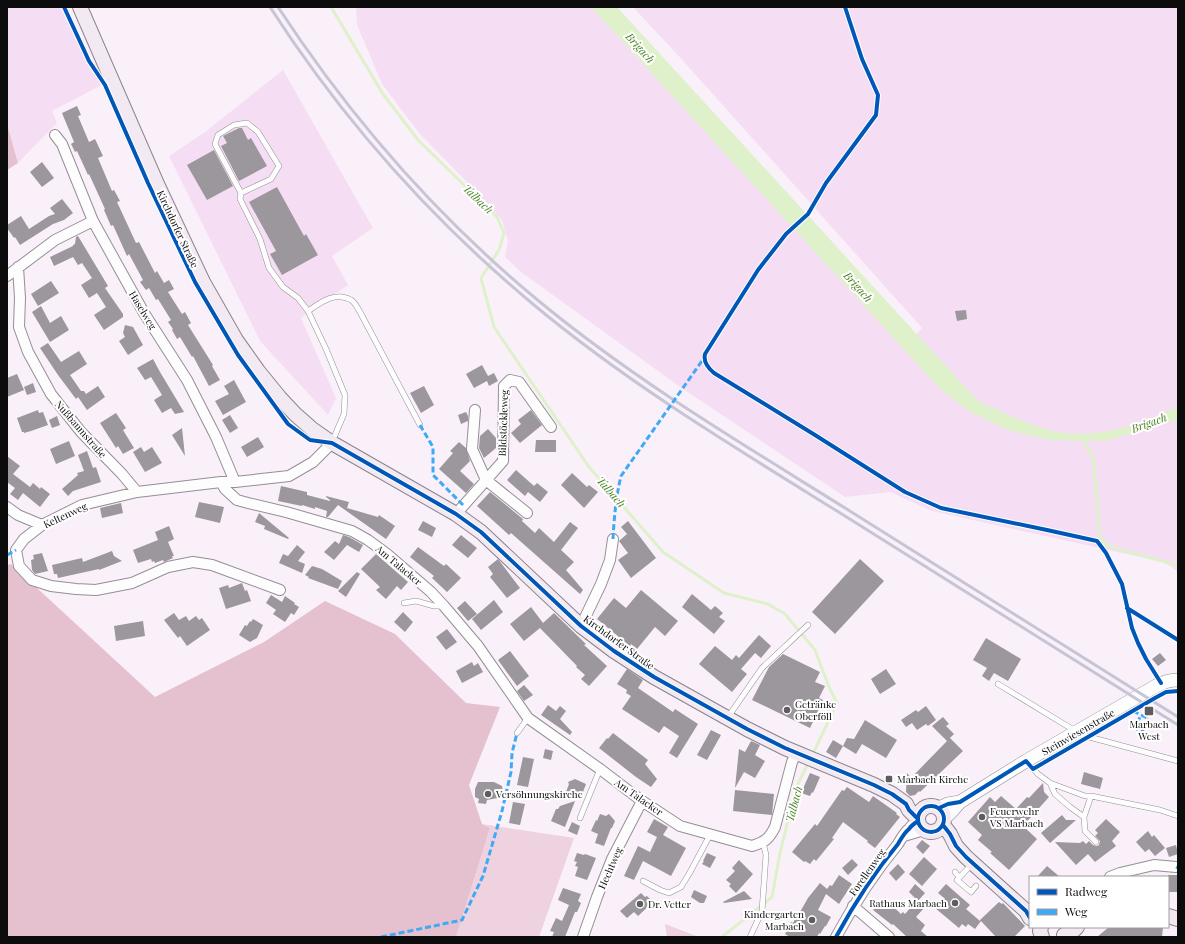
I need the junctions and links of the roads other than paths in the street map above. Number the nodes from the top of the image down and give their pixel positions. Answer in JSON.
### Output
{"nodes":[{"id":1,"x":80,"y":7,"type":"edge"},
{"id":2,"x":55,"y":135,"type":"dead end"},
{"id":3,"x":241,"y":193,"type":"junction"},
{"id":4,"x":93,"y":221,"type":"junction"},
{"id":5,"x":18,"y":267,"type":"junction"},
{"id":6,"x":7,"y":276,"type":"edge"},
{"id":7,"x":308,"y":312,"type":"junction"},
{"id":8,"x":475,"y":410,"type":"dead end"},
{"id":9,"x":420,"y":425,"type":"dead end"},
{"id":10,"x":551,"y":427,"type":"dead end"},
{"id":11,"x":332,"y":443,"type":"junction"},
{"id":12,"x":486,"y":480,"type":"junction"},
{"id":13,"x":221,"y":482,"type":"junction"},
{"id":14,"x":235,"y":482,"type":"junction"},
{"id":15,"x":137,"y":492,"type":"junction"},
{"id":16,"x":7,"y":506,"type":"edge"},
{"id":17,"x":527,"y":513,"type":"dead end"},
{"id":18,"x":456,"y":514,"type":"junction"},
{"id":19,"x":42,"y":524,"type":"junction"},
{"id":20,"x":613,"y":539,"type":"dead end"},
{"id":21,"x":11,"y":552,"type":"edge"},
{"id":22,"x":280,"y":590,"type":"dead end"},
{"id":23,"x":404,"y":603,"type":"dead end"},
{"id":24,"x":444,"y":606,"type":"junction"},
{"id":25,"x":581,"y":626,"type":"junction"},
{"id":26,"x":807,"y":626,"type":"dead end"},
{"id":27,"x":1178,"y":680,"type":"edge"},
{"id":28,"x":998,"y":684,"type":"dead end"},
{"id":29,"x":528,"y":718,"type":"junction"},
{"id":30,"x":727,"y":718,"type":"junction"},
{"id":31,"x":1077,"y":732,"type":"junction"},
{"id":32,"x":517,"y":733,"type":"dead end"},
{"id":33,"x":806,"y":758,"type":"junction"},
{"id":34,"x":1026,"y":761,"type":"junction"},
{"id":35,"x":1178,"y":761,"type":"edge"},
{"id":36,"x":600,"y":769,"type":"junction"},
{"id":37,"x":1050,"y":783,"type":"junction"},
{"id":38,"x":1091,"y":796,"type":"junction"},
{"id":39,"x":642,"y":801,"type":"junction"},
{"id":40,"x":1178,"y":816,"type":"edge"},
{"id":41,"x":1084,"y":817,"type":"junction"},
{"id":42,"x":580,"y":818,"type":"dead end"},
{"id":43,"x":931,"y":820,"type":"junction"},
{"id":44,"x":710,"y":835,"type":"junction"},
{"id":45,"x":763,"y":842,"type":"junction"},
{"id":46,"x":1096,"y":842,"type":"dead end"},
{"id":47,"x":973,"y":863,"type":"junction"},
{"id":48,"x":1176,"y":868,"type":"dead end"},
{"id":49,"x":955,"y":872,"type":"dead end"},
{"id":50,"x":1112,"y":876,"type":"edge"},
{"id":51,"x":959,"y":877,"type":"junction"},
{"id":52,"x":643,"y":881,"type":"dead end"},
{"id":53,"x":976,"y":886,"type":"dead end"},
{"id":54,"x":853,"y":906,"type":"junction"},
{"id":55,"x":1029,"y":914,"type":"edge"},
{"id":56,"x":1076,"y":928,"type":"edge"},
{"id":57,"x":1064,"y":933,"type":"edge"},
{"id":58,"x":583,"y":937,"type":"edge"},
{"id":59,"x":750,"y":937,"type":"edge"},
{"id":60,"x":836,"y":937,"type":"edge"},
{"id":61,"x":889,"y":937,"type":"edge"}],
"edges":[{"from":1,"to":11,"type":"main road","name":"Kirchdorfer Straße"},
{"from":2,"to":4,"type":"street","name":"Haselweg"},
{"from":3,"to":3,"type":"lane"},
{"from":3,"to":7,"type":"lane"},
{"from":4,"to":5,"type":"street"},
{"from":4,"to":14,"type":"street","name":"Haselweg"},
{"from":5,"to":6,"type":"street"},
{"from":5,"to":15,"type":"street","name":"Nußbaumstraße"},
{"from":7,"to":9,"type":"lane"},
{"from":7,"to":11,"type":"lane"},
{"from":8,"to":12,"type":"street"},
{"from":10,"to":12,"type":"street","name":"Bildstöckleweg"},
{"from":11,"to":14,"type":"street","name":"Keltenweg"},
{"from":11,"to":18,"type":"main road","name":"Kirchdorfer Straße"},
{"from":12,"to":17,"type":"street"},
{"from":12,"to":18,"type":"street","name":"Bildstöckleweg"},
{"from":13,"to":14,"type":"street","name":"Keltenweg"},
{"from":13,"to":15,"type":"street","name":"Keltenweg"},
{"from":13,"to":24,"type":"street","name":"Am Talacker"},
{"from":15,"to":19,"type":"street","name":"Keltenweg"},
{"from":16,"to":19,"type":"street"},
{"from":18,"to":25,"type":"main road","name":"Kirchdorfer Straße"},
{"from":19,"to":21,"type":"street","name":"Keltenweg"},
{"from":20,"to":25,"type":"street"},
{"from":21,"to":22,"type":"street","name":"Keltenweg"},
{"from":23,"to":24,"type":"lane"},
{"from":24,"to":29,"type":"street","name":"Am Talacker"},
{"from":25,"to":30,"type":"main road","name":"Kirchdorfer Straße"},
{"from":26,"to":30,"type":"lane"},
{"from":27,"to":31,"type":"street","name":"Steinwiesenstraße"},
{"from":28,"to":31,"type":"lane"},
{"from":29,"to":32,"type":"lane"},
{"from":29,"to":36,"type":"street","name":"Am Talacker"},
{"from":30,"to":33,"type":"main road","name":"Kirchdorfer Straße"},
{"from":31,"to":34,"type":"street","name":"Steinwiesenstraße"},
{"from":31,"to":35,"type":"lane"},
{"from":33,"to":43,"type":"main road","name":"Kirchdorfer Straße"},
{"from":33,"to":45,"type":"street"},
{"from":34,"to":37,"type":"lane"},
{"from":34,"to":43,"type":"street","name":"Steinwiesenstraße"},
{"from":36,"to":39,"type":"street","name":"Am Talacker"},
{"from":36,"to":42,"type":"lane"},
{"from":37,"to":38,"type":"lane"},
{"from":37,"to":41,"type":"lane"},
{"from":38,"to":40,"type":"lane"},
{"from":38,"to":41,"type":"lane"},
{"from":39,"to":44,"type":"street","name":"Am Talacker"},
{"from":39,"to":58,"type":"street","name":"Hechtweg"},
{"from":41,"to":46,"type":"lane"},
{"from":43,"to":47,"type":"main road","name":"Kirchdorfer Straße"},
{"from":43,"to":54,"type":"street","name":"Forellenweg"},
{"from":44,"to":45,"type":"street","name":"Am Talacker"},
{"from":44,"to":52,"type":"lane"},
{"from":45,"to":59,"type":"lane"},
{"from":47,"to":51,"type":"lane"},
{"from":47,"to":55,"type":"main road","name":"Kirchdorfer Straße"},
{"from":48,"to":50,"type":"street"},
{"from":49,"to":51,"type":"lane"},
{"from":51,"to":53,"type":"lane"},
{"from":54,"to":60,"type":"street","name":"Forellenweg"},
{"from":54,"to":61,"type":"street"},
{"from":56,"to":57,"type":"main road"}]}
